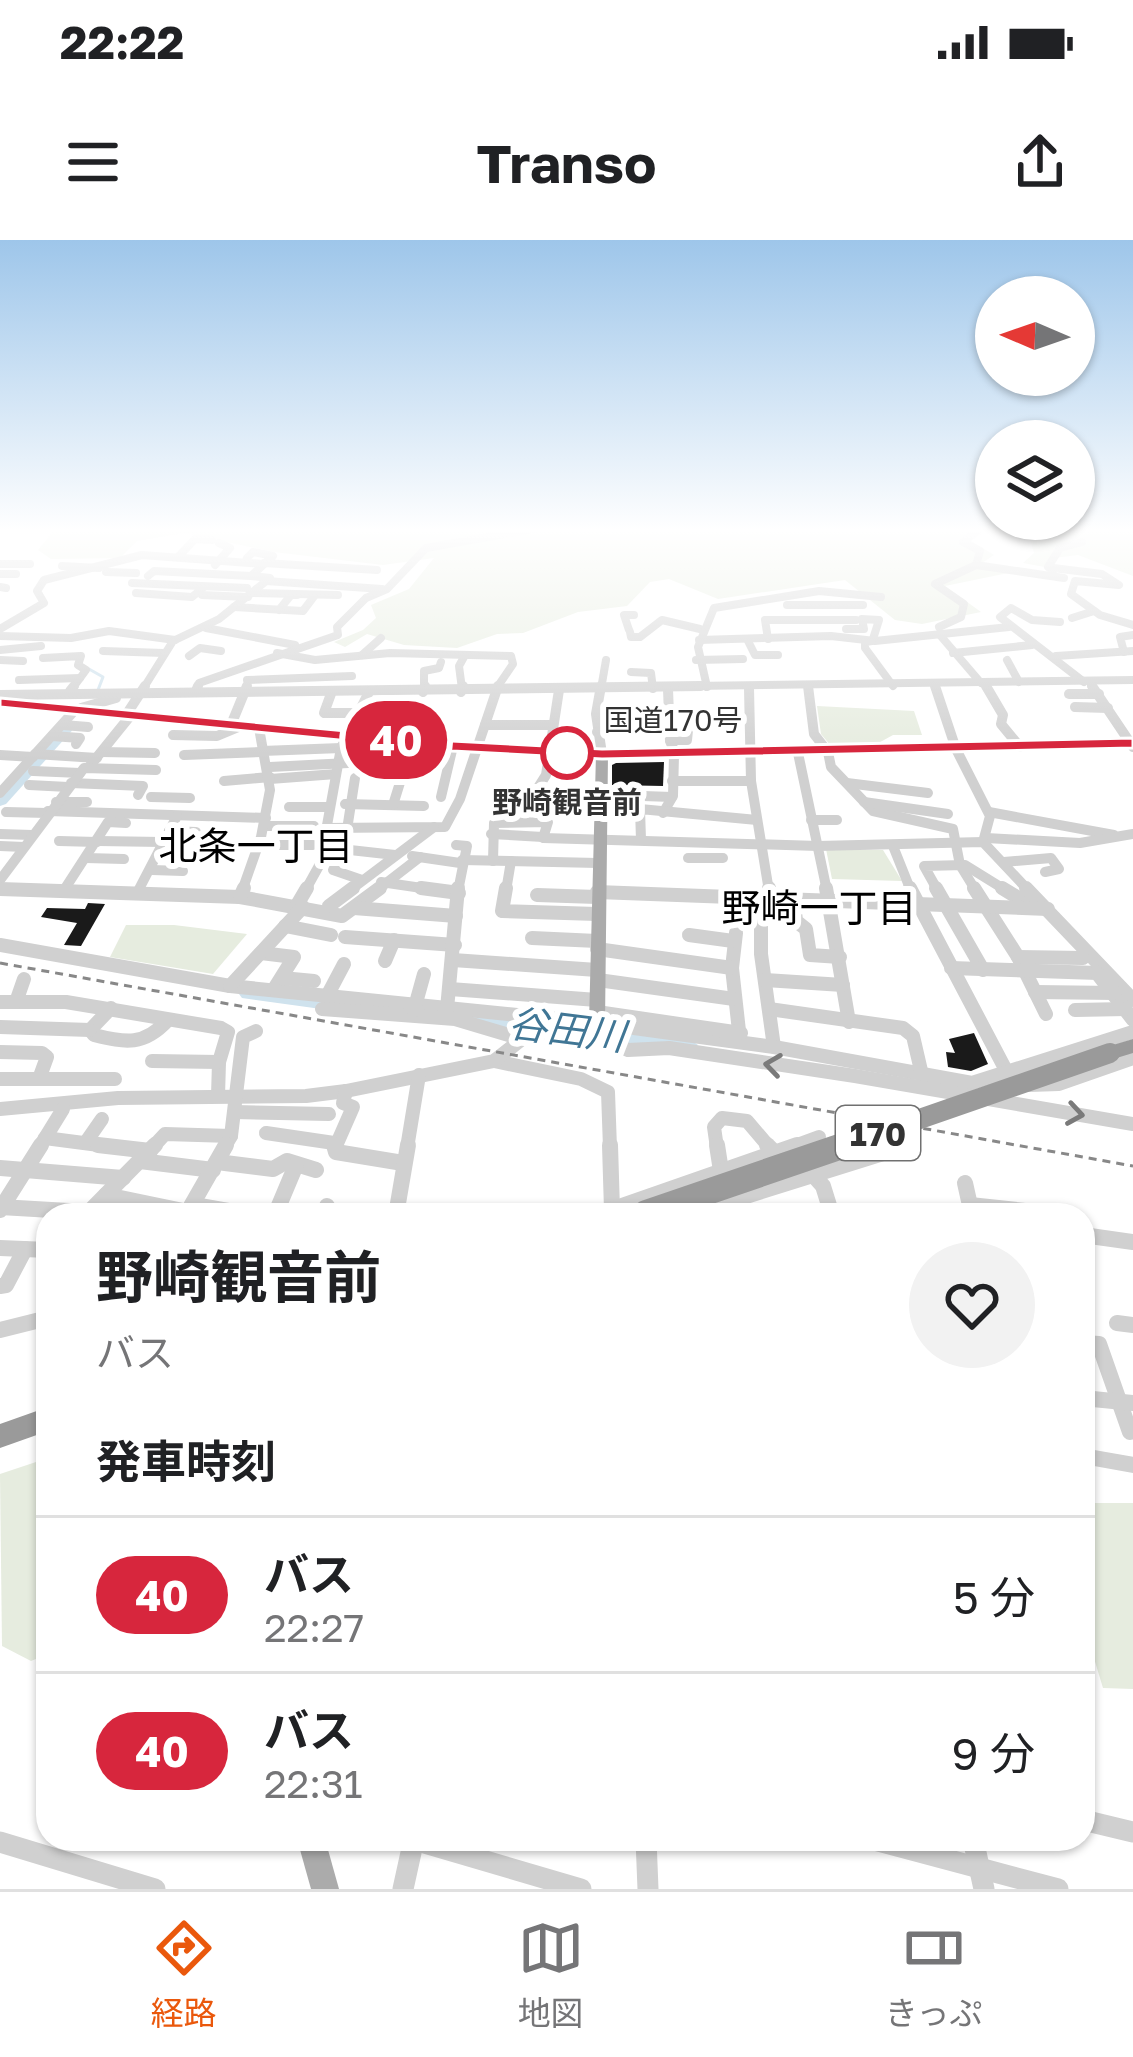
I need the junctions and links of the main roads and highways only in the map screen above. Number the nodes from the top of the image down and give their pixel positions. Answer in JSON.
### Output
{"nodes":[{"id":1,"x":0,"y":699,"type":"edge"},
{"id":2,"x":1132,"y":744,"type":"edge"},
{"id":3,"x":602,"y":754,"type":"junction"},
{"id":4,"x":596,"y":1022,"type":"road end"},
{"id":5,"x":1126,"y":1052,"type":"edge"},
{"id":6,"x":676,"y":1203,"type":"edge"},
{"id":7,"x":36,"y":1423,"type":"edge"},
{"id":8,"x":0,"y":1436,"type":"edge"},
{"id":9,"x":314,"y":1851,"type":"edge"},
{"id":10,"x":325,"y":1889,"type":"edge"}],
"edges":[{"from":1,"to":3,"type":"highway","name":"国道170号"},
{"from":2,"to":3,"type":"highway","name":"国道170号"},
{"from":3,"to":4,"type":"main road"},
{"from":5,"to":6,"type":"highway","number":"170","bridge":true},
{"from":7,"to":8,"type":"highway"},
{"from":9,"to":10,"type":"main road"}]}
